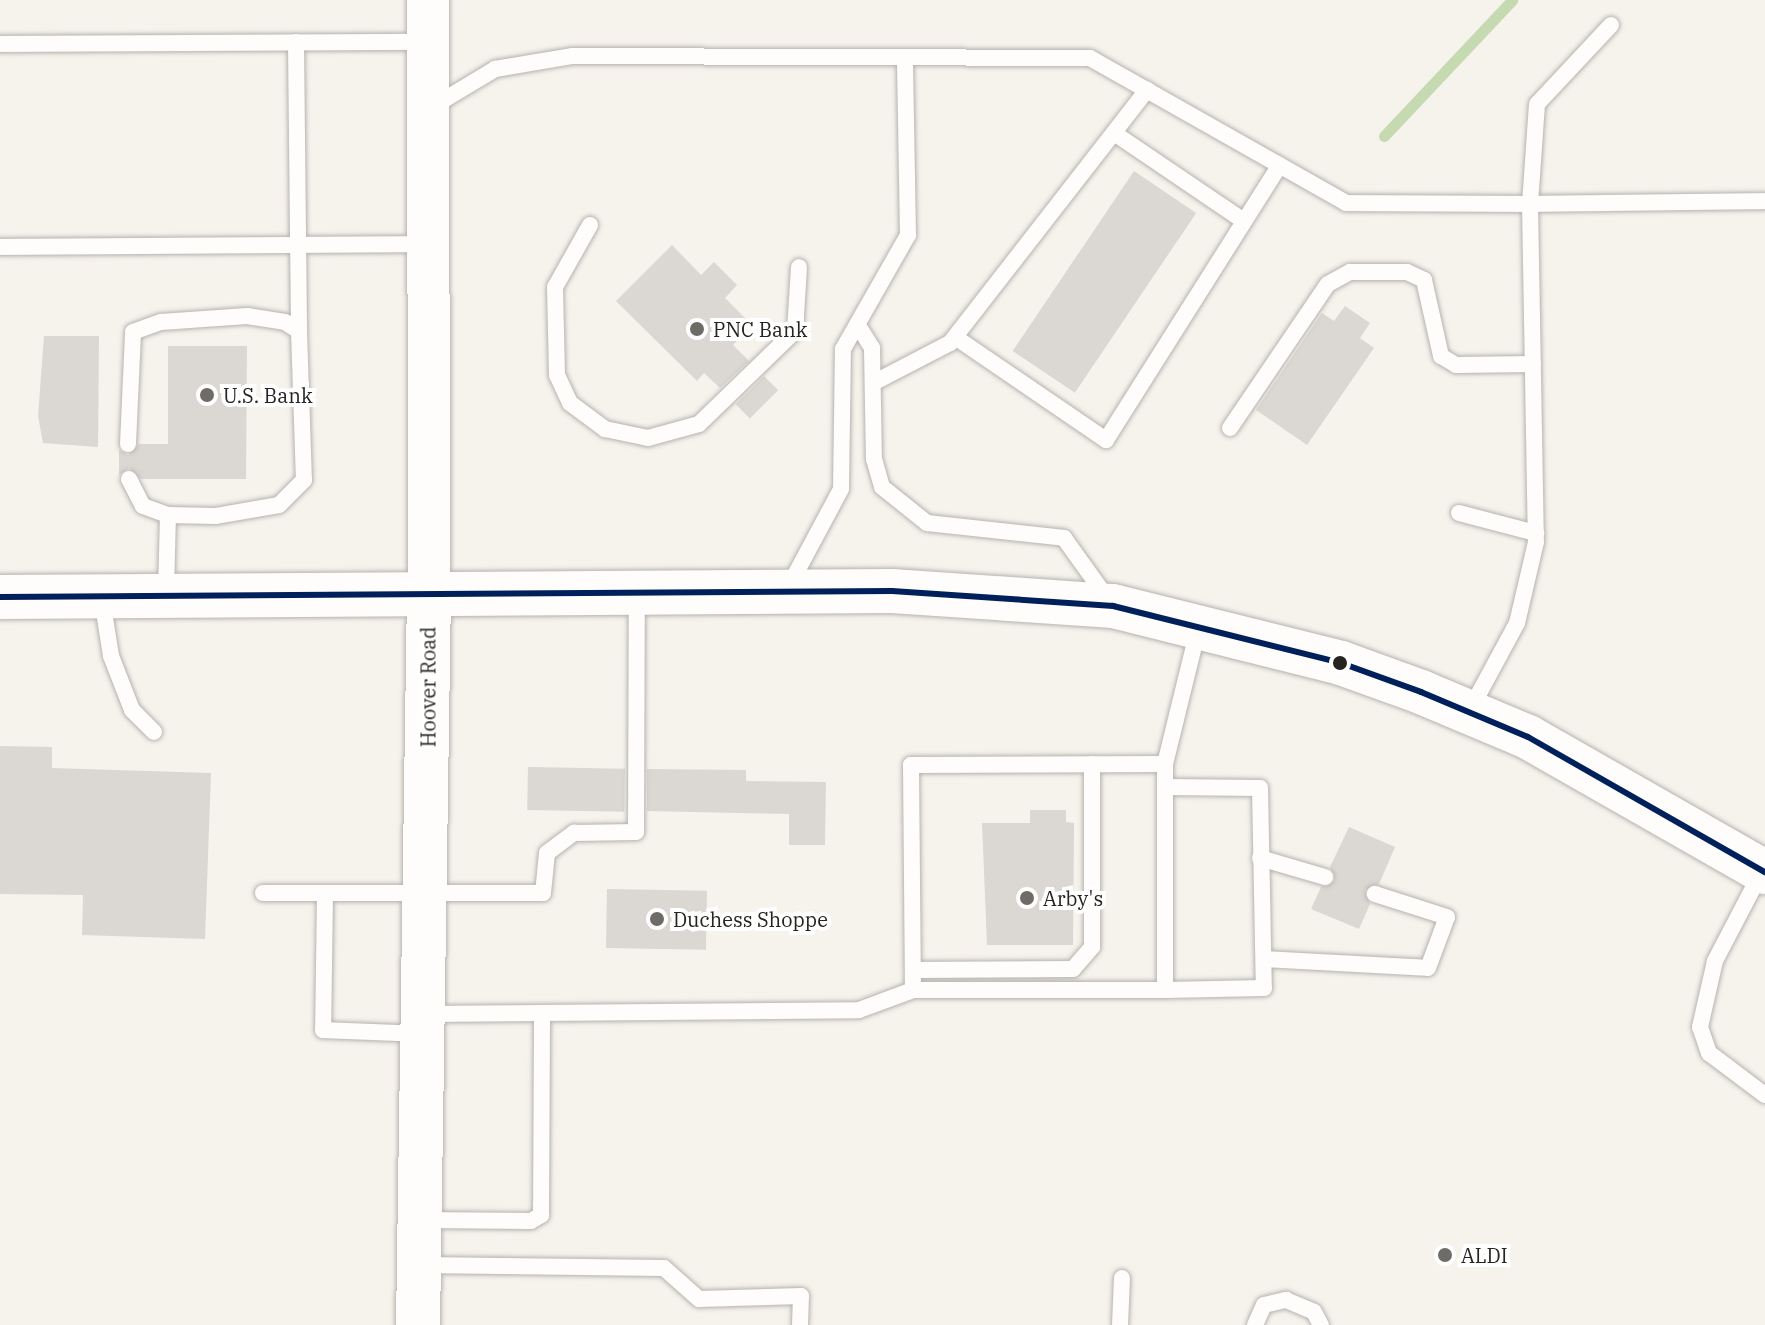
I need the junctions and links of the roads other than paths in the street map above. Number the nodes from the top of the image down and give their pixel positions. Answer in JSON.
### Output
{"nodes":[{"id":1,"x":428,"y":0,"type":"edge"},
{"id":2,"x":1611,"y":25,"type":"dead end"},
{"id":3,"x":296,"y":42,"type":"junction"},
{"id":4,"x":428,"y":42,"type":"junction"},
{"id":5,"x":0,"y":44,"type":"edge"},
{"id":6,"x":905,"y":57,"type":"junction"},
{"id":7,"x":1147,"y":90,"type":"junction"},
{"id":8,"x":430,"y":109,"type":"junction"},
{"id":9,"x":1114,"y":133,"type":"junction"},
{"id":10,"x":1280,"y":165,"type":"junction"},
{"id":11,"x":1765,"y":201,"type":"edge"},
{"id":12,"x":1530,"y":204,"type":"junction"},
{"id":13,"x":1244,"y":221,"type":"junction"},
{"id":14,"x":590,"y":225,"type":"dead end"},
{"id":15,"x":431,"y":244,"type":"junction"},
{"id":16,"x":301,"y":245,"type":"junction"},
{"id":17,"x":0,"y":247,"type":"edge"},
{"id":18,"x":799,"y":267,"type":"dead end"},
{"id":19,"x":859,"y":327,"type":"junction"},
{"id":20,"x":299,"y":331,"type":"junction"},
{"id":21,"x":955,"y":337,"type":"junction"},
{"id":22,"x":1533,"y":364,"type":"junction"},
{"id":23,"x":873,"y":383,"type":"junction"},
{"id":24,"x":1230,"y":428,"type":"dead end"},
{"id":25,"x":128,"y":444,"type":"dead end"},
{"id":26,"x":129,"y":479,"type":"dead end"},
{"id":27,"x":1459,"y":513,"type":"dead end"},
{"id":28,"x":168,"y":515,"type":"junction"},
{"id":29,"x":1536,"y":533,"type":"junction"},
{"id":30,"x":166,"y":592,"type":"junction"},
{"id":31,"x":785,"y":593,"type":"junction"},
{"id":32,"x":101,"y":594,"type":"junction"},
{"id":33,"x":637,"y":594,"type":"junction"},
{"id":34,"x":429,"y":596,"type":"junction"},
{"id":35,"x":0,"y":597,"type":"edge"},
{"id":36,"x":1113,"y":606,"type":"junction"},
{"id":37,"x":1200,"y":624,"type":"junction"},
{"id":38,"x":1469,"y":712,"type":"junction"},
{"id":39,"x":154,"y":732,"type":"dead end"},
{"id":40,"x":1092,"y":764,"type":"junction"},
{"id":41,"x":1165,"y":764,"type":"junction"},
{"id":42,"x":1165,"y":787,"type":"junction"},
{"id":43,"x":1260,"y":858,"type":"junction"},
{"id":44,"x":1764,"y":870,"type":"edge"},
{"id":45,"x":1325,"y":877,"type":"dead end"},
{"id":46,"x":263,"y":893,"type":"dead end"},
{"id":47,"x":1375,"y":894,"type":"dead end"},
{"id":48,"x":325,"y":895,"type":"junction"},
{"id":49,"x":426,"y":898,"type":"junction"},
{"id":50,"x":1264,"y":959,"type":"junction"},
{"id":51,"x":913,"y":970,"type":"junction"},
{"id":52,"x":913,"y":990,"type":"junction"},
{"id":53,"x":1165,"y":990,"type":"junction"},
{"id":54,"x":542,"y":1013,"type":"junction"},
{"id":55,"x":423,"y":1024,"type":"junction"},
{"id":56,"x":1765,"y":1095,"type":"edge"},
{"id":57,"x":420,"y":1220,"type":"junction"},
{"id":58,"x":419,"y":1265,"type":"junction"},
{"id":59,"x":1122,"y":1278,"type":"dead end"},
{"id":60,"x":418,"y":1325,"type":"edge"},
{"id":61,"x":800,"y":1325,"type":"edge"},
{"id":62,"x":1120,"y":1325,"type":"edge"},
{"id":63,"x":1255,"y":1325,"type":"edge"},
{"id":64,"x":1321,"y":1325,"type":"edge"}],
"edges":[{"from":1,"to":4,"type":"street","name":"Hoover Road"},
{"from":2,"to":12,"type":"lane"},
{"from":3,"to":4,"type":"lane"},
{"from":3,"to":5,"type":"lane"},
{"from":3,"to":16,"type":"lane"},
{"from":4,"to":8,"type":"street","name":"Hoover Road"},
{"from":6,"to":7,"type":"lane"},
{"from":6,"to":8,"type":"lane"},
{"from":6,"to":19,"type":"lane"},
{"from":7,"to":9,"type":"lane"},
{"from":7,"to":10,"type":"lane"},
{"from":8,"to":15,"type":"street","name":"Hoover Road"},
{"from":9,"to":13,"type":"lane"},
{"from":9,"to":21,"type":"lane"},
{"from":10,"to":12,"type":"lane"},
{"from":10,"to":13,"type":"lane"},
{"from":11,"to":12,"type":"lane"},
{"from":12,"to":22,"type":"lane"},
{"from":13,"to":21,"type":"lane"},
{"from":14,"to":18,"type":"lane"},
{"from":15,"to":16,"type":"lane"},
{"from":15,"to":34,"type":"street","name":"Hoover Road"},
{"from":16,"to":17,"type":"lane"},
{"from":16,"to":20,"type":"lane"},
{"from":19,"to":23,"type":"lane"},
{"from":19,"to":31,"type":"lane"},
{"from":20,"to":25,"type":"lane"},
{"from":20,"to":28,"type":"lane"},
{"from":21,"to":23,"type":"lane"},
{"from":22,"to":24,"type":"lane"},
{"from":22,"to":29,"type":"lane"},
{"from":23,"to":36,"type":"lane"},
{"from":26,"to":28,"type":"lane"},
{"from":27,"to":29,"type":"lane"},
{"from":28,"to":30,"type":"lane"},
{"from":29,"to":38,"type":"lane"},
{"from":30,"to":32,"type":"main road"},
{"from":30,"to":34,"type":"main road"},
{"from":31,"to":33,"type":"main road"},
{"from":31,"to":36,"type":"main road"},
{"from":32,"to":35,"type":"main road"},
{"from":32,"to":39,"type":"lane"},
{"from":33,"to":34,"type":"main road"},
{"from":33,"to":49,"type":"lane"},
{"from":34,"to":49,"type":"main road","name":"Hoover Road"},
{"from":36,"to":37,"type":"main road"},
{"from":37,"to":38,"type":"main road"},
{"from":37,"to":41,"type":"lane"},
{"from":38,"to":44,"type":"main road"},
{"from":40,"to":41,"type":"lane"},
{"from":40,"to":51,"type":"lane"},
{"from":40,"to":51,"type":"lane"},
{"from":41,"to":42,"type":"lane"},
{"from":42,"to":43,"type":"lane"},
{"from":42,"to":53,"type":"lane"},
{"from":43,"to":45,"type":"lane"},
{"from":43,"to":50,"type":"lane"},
{"from":44,"to":56,"type":"lane"},
{"from":46,"to":48,"type":"lane"},
{"from":47,"to":50,"type":"lane"},
{"from":48,"to":49,"type":"lane"},
{"from":48,"to":55,"type":"lane"},
{"from":49,"to":55,"type":"main road","name":"Hoover Road"},
{"from":50,"to":53,"type":"lane"},
{"from":51,"to":52,"type":"lane"},
{"from":52,"to":53,"type":"lane"},
{"from":52,"to":54,"type":"lane"},
{"from":54,"to":55,"type":"lane"},
{"from":54,"to":57,"type":"lane"},
{"from":55,"to":57,"type":"main road","name":"Hoover Road"},
{"from":57,"to":58,"type":"main road","name":"Hoover Road"},
{"from":58,"to":60,"type":"main road","name":"Hoover Road"},
{"from":58,"to":61,"type":"lane"},
{"from":59,"to":62,"type":"lane"},
{"from":63,"to":64,"type":"lane"}]}
